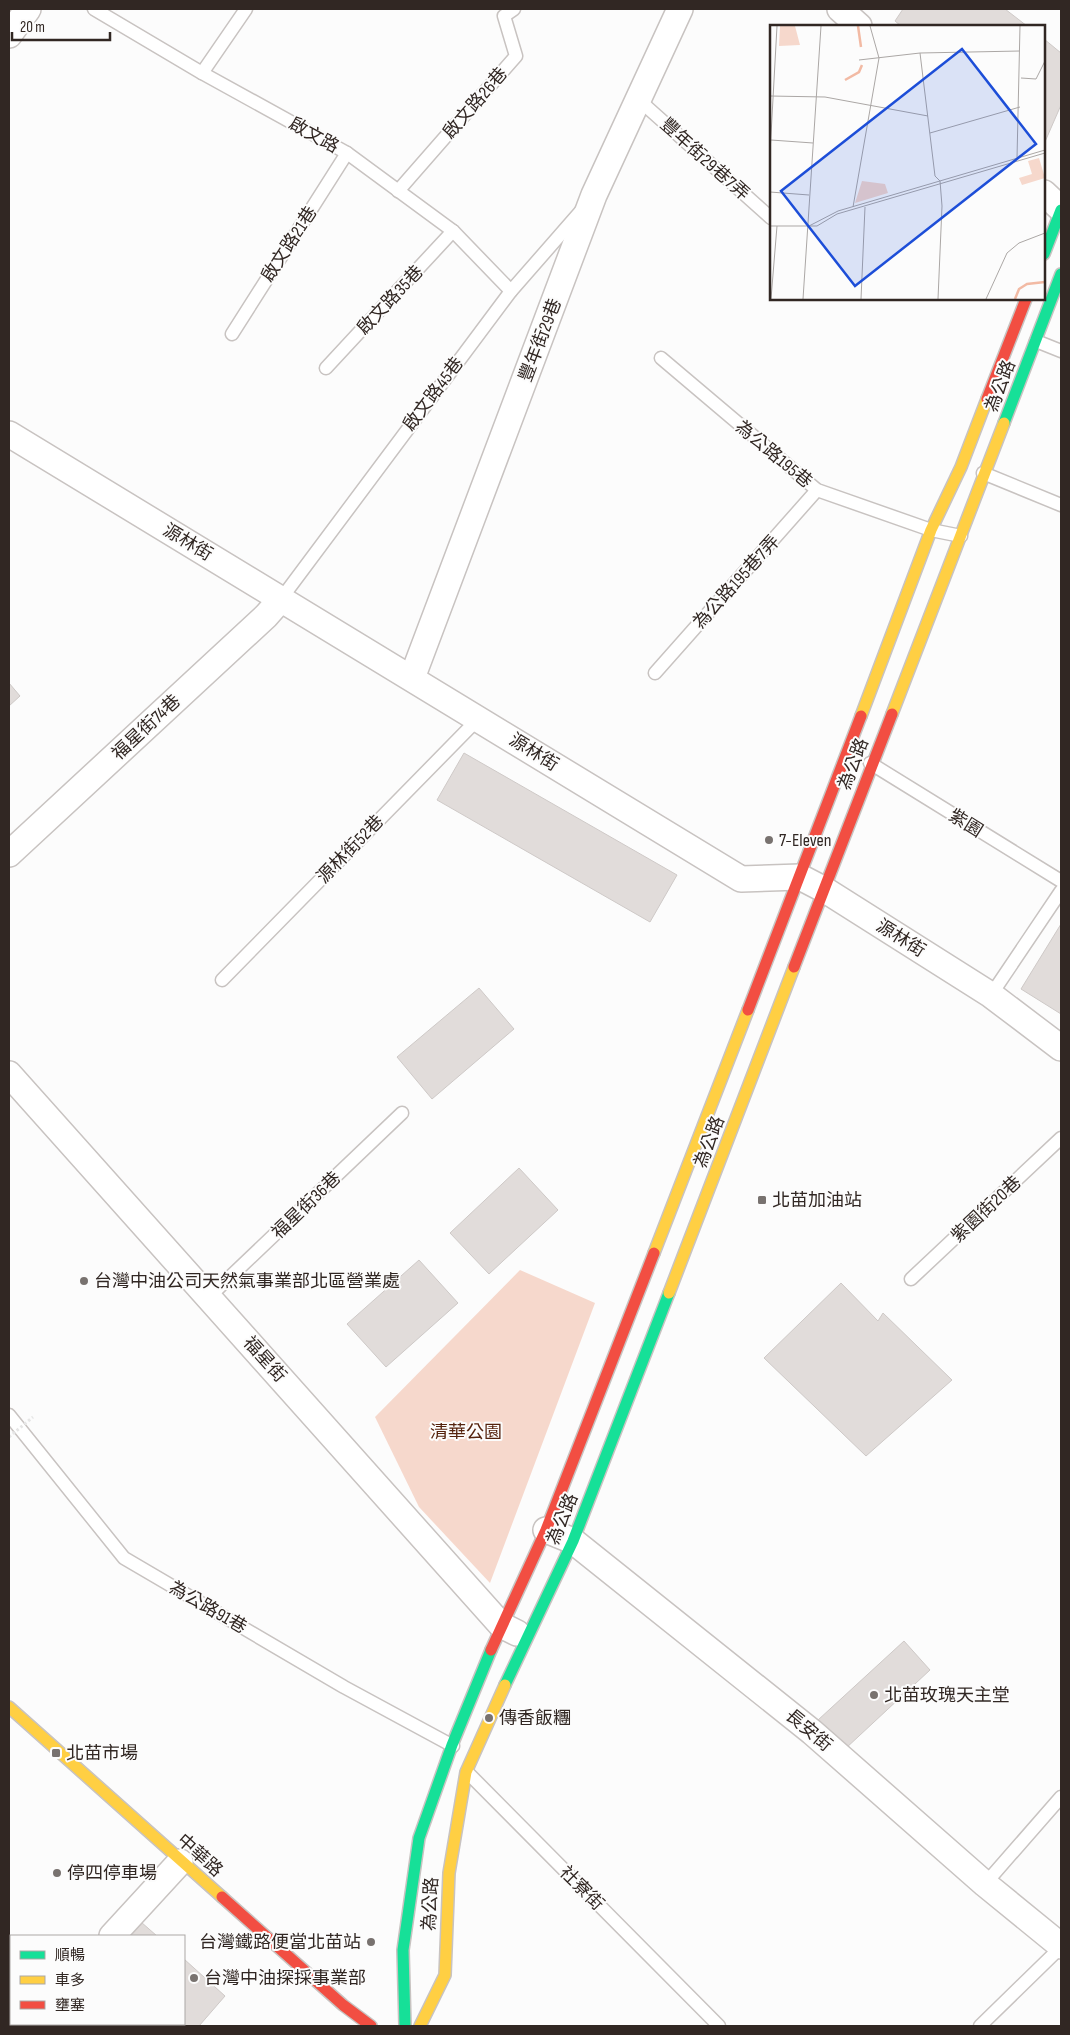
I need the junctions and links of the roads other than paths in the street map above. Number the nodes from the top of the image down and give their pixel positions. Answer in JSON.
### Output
{"nodes":[{"id":1,"x":28,"y":9,"type":"edge"},
{"id":2,"x":94,"y":9,"type":"edge"},
{"id":3,"x":246,"y":9,"type":"edge"},
{"id":4,"x":514,"y":9,"type":"edge"},
{"id":5,"x":680,"y":9,"type":"edge"},
{"id":6,"x":840,"y":9,"type":"edge"},
{"id":7,"x":858,"y":25,"type":"edge"},
{"id":8,"x":9,"y":34,"type":"edge"},
{"id":9,"x":202,"y":73,"type":"junction"},
{"id":10,"x":639,"y":100,"type":"junction"},
{"id":11,"x":347,"y":153,"type":"junction"},
{"id":12,"x":398,"y":191,"type":"junction"},
{"id":13,"x":1045,"y":194,"type":"edge"},
{"id":14,"x":594,"y":196,"type":"junction"},
{"id":15,"x":1061,"y":209,"type":"edge"},
{"id":16,"x":770,"y":217,"type":"edge"},
{"id":17,"x":453,"y":231,"type":"junction"},
{"id":18,"x":1045,"y":251,"type":"edge"},
{"id":19,"x":1061,"y":274,"type":"edge"},
{"id":20,"x":511,"y":291,"type":"junction"},
{"id":21,"x":1026,"y":300,"type":"edge"},
{"id":22,"x":232,"y":334,"type":"dead end"},
{"id":23,"x":1036,"y":341,"type":"junction"},
{"id":24,"x":1061,"y":352,"type":"edge"},
{"id":25,"x":661,"y":358,"type":"dead end"},
{"id":26,"x":326,"y":368,"type":"dead end"},
{"id":27,"x":9,"y":434,"type":"edge"},
{"id":28,"x":961,"y":467,"type":"junction"},
{"id":29,"x":986,"y":474,"type":"junction"},
{"id":30,"x":817,"y":490,"type":"junction"},
{"id":31,"x":1061,"y":505,"type":"edge"},
{"id":32,"x":931,"y":530,"type":"junction"},
{"id":33,"x":961,"y":536,"type":"junction"},
{"id":34,"x":281,"y":599,"type":"junction"},
{"id":35,"x":655,"y":673,"type":"dead end"},
{"id":36,"x":412,"y":678,"type":"junction"},
{"id":37,"x":479,"y":718,"type":"junction"},
{"id":38,"x":846,"y":754,"type":"junction"},
{"id":39,"x":871,"y":764,"type":"junction"},
{"id":40,"x":9,"y":854,"type":"edge"},
{"id":41,"x":800,"y":877,"type":"junction"},
{"id":42,"x":1061,"y":881,"type":"edge"},
{"id":43,"x":825,"y":890,"type":"junction"},
{"id":44,"x":1061,"y":891,"type":"edge"},
{"id":45,"x":222,"y":980,"type":"dead end"},
{"id":46,"x":991,"y":995,"type":"junction"},
{"id":47,"x":1061,"y":1048,"type":"edge"},
{"id":48,"x":9,"y":1074,"type":"edge"},
{"id":49,"x":402,"y":1114,"type":"dead end"},
{"id":50,"x":1061,"y":1138,"type":"edge"},
{"id":51,"x":912,"y":1279,"type":"dead end"},
{"id":52,"x":210,"y":1297,"type":"junction"},
{"id":53,"x":9,"y":1415,"type":"edge"},
{"id":54,"x":546,"y":1530,"type":"junction"},
{"id":55,"x":573,"y":1541,"type":"junction"},
{"id":56,"x":501,"y":1625,"type":"junction"},
{"id":57,"x":526,"y":1638,"type":"junction"},
{"id":58,"x":9,"y":1707,"type":"edge"},
{"id":59,"x":452,"y":1745,"type":"junction"},
{"id":60,"x":466,"y":1772,"type":"junction"},
{"id":61,"x":1061,"y":1796,"type":"edge"},
{"id":62,"x":180,"y":1862,"type":"junction"},
{"id":63,"x":985,"y":1884,"type":"junction"},
{"id":64,"x":113,"y":1935,"type":"edge"},
{"id":65,"x":1061,"y":1947,"type":"edge"},
{"id":66,"x":371,"y":2026,"type":"edge"},
{"id":67,"x":405,"y":2026,"type":"edge"},
{"id":68,"x":420,"y":2026,"type":"edge"},
{"id":69,"x":719,"y":2026,"type":"edge"},
{"id":70,"x":980,"y":2026,"type":"edge"}],
"edges":[{"from":1,"to":8,"type":"street"},
{"from":2,"to":9,"type":"lane","name":"啟文路"},
{"from":3,"to":9,"type":"lane"},
{"from":4,"to":12,"type":"lane","name":"啟文路26巷"},
{"from":5,"to":10,"type":"street","name":"豐年街29巷"},
{"from":6,"to":7,"type":"street"},
{"from":9,"to":11,"type":"lane","name":"啟文路"},
{"from":10,"to":14,"type":"street","name":"豐年街29巷"},
{"from":10,"to":16,"type":"lane","name":"豐年街29巷7弄"},
{"from":11,"to":12,"type":"lane","name":"啟文路"},
{"from":11,"to":22,"type":"lane","name":"啟文路21巷"},
{"from":12,"to":17,"type":"lane","name":"啟文路"},
{"from":13,"to":15,"type":"street"},
{"from":14,"to":20,"type":"lane","name":"啟文路45巷"},
{"from":14,"to":36,"type":"street","name":"豐年街29巷"},
{"from":15,"to":18,"type":"street"},
{"from":17,"to":20,"type":"lane","name":"啟文路"},
{"from":17,"to":26,"type":"lane","name":"啟文路35巷"},
{"from":19,"to":23,"type":"street","name":"為公路"},
{"from":20,"to":34,"type":"lane","name":"啟文路45巷"},
{"from":21,"to":28,"type":"street","name":"為公路"},
{"from":23,"to":24,"type":"lane"},
{"from":23,"to":29,"type":"street","name":"為公路"},
{"from":25,"to":30,"type":"lane","name":"為公路195巷"},
{"from":27,"to":34,"type":"street","name":"源林街"},
{"from":28,"to":29,"type":"lane"},
{"from":28,"to":32,"type":"street","name":"為公路"},
{"from":29,"to":31,"type":"lane"},
{"from":29,"to":33,"type":"street","name":"為公路"},
{"from":30,"to":32,"type":"lane","name":"為公路195巷"},
{"from":30,"to":35,"type":"lane","name":"為公路195巷7弄"},
{"from":32,"to":33,"type":"lane","name":"為公路195巷"},
{"from":32,"to":38,"type":"street","name":"為公路"},
{"from":33,"to":39,"type":"street","name":"為公路"},
{"from":34,"to":36,"type":"street","name":"源林街"},
{"from":34,"to":40,"type":"street","name":"福星街74巷"},
{"from":36,"to":37,"type":"street","name":"源林街"},
{"from":37,"to":41,"type":"street","name":"源林街"},
{"from":37,"to":45,"type":"lane","name":"源林街52巷"},
{"from":38,"to":39,"type":"lane","name":"紫園"},
{"from":38,"to":41,"type":"street","name":"為公路"},
{"from":39,"to":42,"type":"lane","name":"紫園"},
{"from":39,"to":43,"type":"street","name":"為公路"},
{"from":41,"to":43,"type":"street","name":"源林街"},
{"from":41,"to":54,"type":"street","name":"為公路"},
{"from":43,"to":46,"type":"street","name":"源林街"},
{"from":43,"to":55,"type":"street","name":"為公路"},
{"from":44,"to":46,"type":"lane"},
{"from":46,"to":47,"type":"street","name":"源林街"},
{"from":48,"to":52,"type":"street","name":"福星街"},
{"from":49,"to":52,"type":"lane","name":"福星街36巷"},
{"from":50,"to":51,"type":"lane","name":"紫園街20巷"},
{"from":52,"to":56,"type":"street","name":"福星街"},
{"from":53,"to":59,"type":"lane","name":"為公路91巷"},
{"from":54,"to":55,"type":"street","name":"長安街"},
{"from":54,"to":56,"type":"street","name":"為公路"},
{"from":55,"to":57,"type":"street","name":"為公路"},
{"from":55,"to":63,"type":"street","name":"長安街"},
{"from":56,"to":57,"type":"street","name":"福星街"},
{"from":56,"to":59,"type":"street","name":"為公路"},
{"from":57,"to":60,"type":"street","name":"為公路"},
{"from":58,"to":62,"type":"street","name":"中華路"},
{"from":59,"to":60,"type":"lane","name":"社寮街"},
{"from":59,"to":67,"type":"street","name":"為公路"},
{"from":60,"to":68,"type":"street","name":"為公路"},
{"from":60,"to":69,"type":"lane","name":"社寮街"},
{"from":61,"to":63,"type":"lane"},
{"from":62,"to":64,"type":"street"},
{"from":62,"to":66,"type":"street","name":"中華路"},
{"from":63,"to":65,"type":"street","name":"長安街"},
{"from":65,"to":70,"type":"lane"}]}
